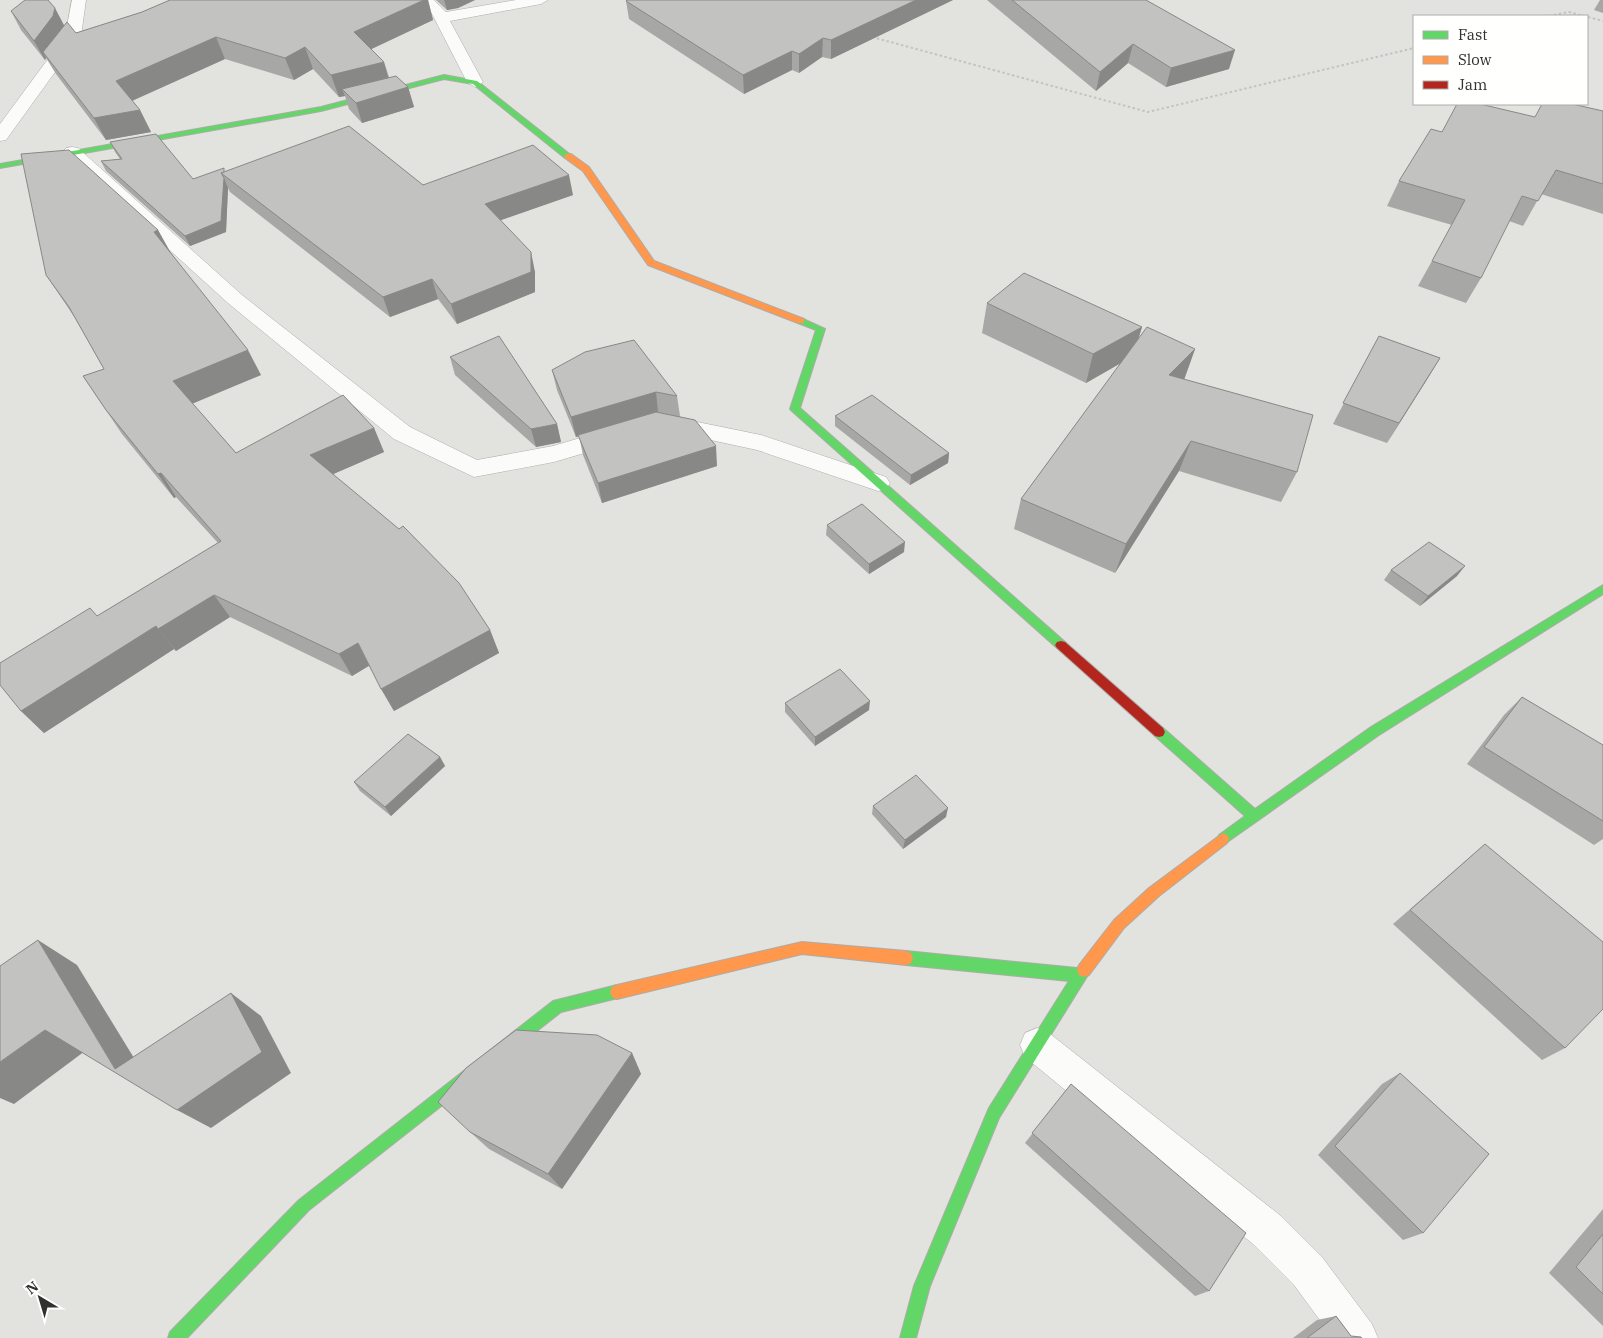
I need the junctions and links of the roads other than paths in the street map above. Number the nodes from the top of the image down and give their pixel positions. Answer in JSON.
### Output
{"nodes":[{"id":1,"x":79,"y":0,"type":"edge"},
{"id":2,"x":425,"y":0,"type":"edge"},
{"id":3,"x":541,"y":0,"type":"edge"},
{"id":4,"x":440,"y":18,"type":"junction"},
{"id":5,"x":475,"y":82,"type":"junction"},
{"id":6,"x":0,"y":136,"type":"edge"},
{"id":7,"x":72,"y":152,"type":"junction"},
{"id":8,"x":0,"y":166,"type":"edge"},
{"id":9,"x":878,"y":483,"type":"junction"},
{"id":10,"x":1603,"y":589,"type":"edge"},
{"id":11,"x":1254,"y":816,"type":"junction"},
{"id":12,"x":1080,"y":974,"type":"junction"},
{"id":13,"x":1037,"y":1045,"type":"junction"},
{"id":14,"x":176,"y":1338,"type":"edge"},
{"id":15,"x":908,"y":1338,"type":"edge"},
{"id":16,"x":1358,"y":1338,"type":"edge"}],
"edges":[{"from":1,"to":6,"type":"street"},
{"from":2,"to":4,"type":"street"},
{"from":3,"to":4,"type":"street"},
{"from":4,"to":5,"type":"street"},
{"from":5,"to":7,"type":"street"},
{"from":5,"to":9,"type":"street"},
{"from":7,"to":8,"type":"street"},
{"from":7,"to":9,"type":"street"},
{"from":9,"to":11,"type":"street"},
{"from":10,"to":11,"type":"street"},
{"from":11,"to":12,"type":"street"},
{"from":12,"to":13,"type":"street"},
{"from":12,"to":14,"type":"street"},
{"from":13,"to":15,"type":"street"},
{"from":13,"to":16,"type":"street"}]}
